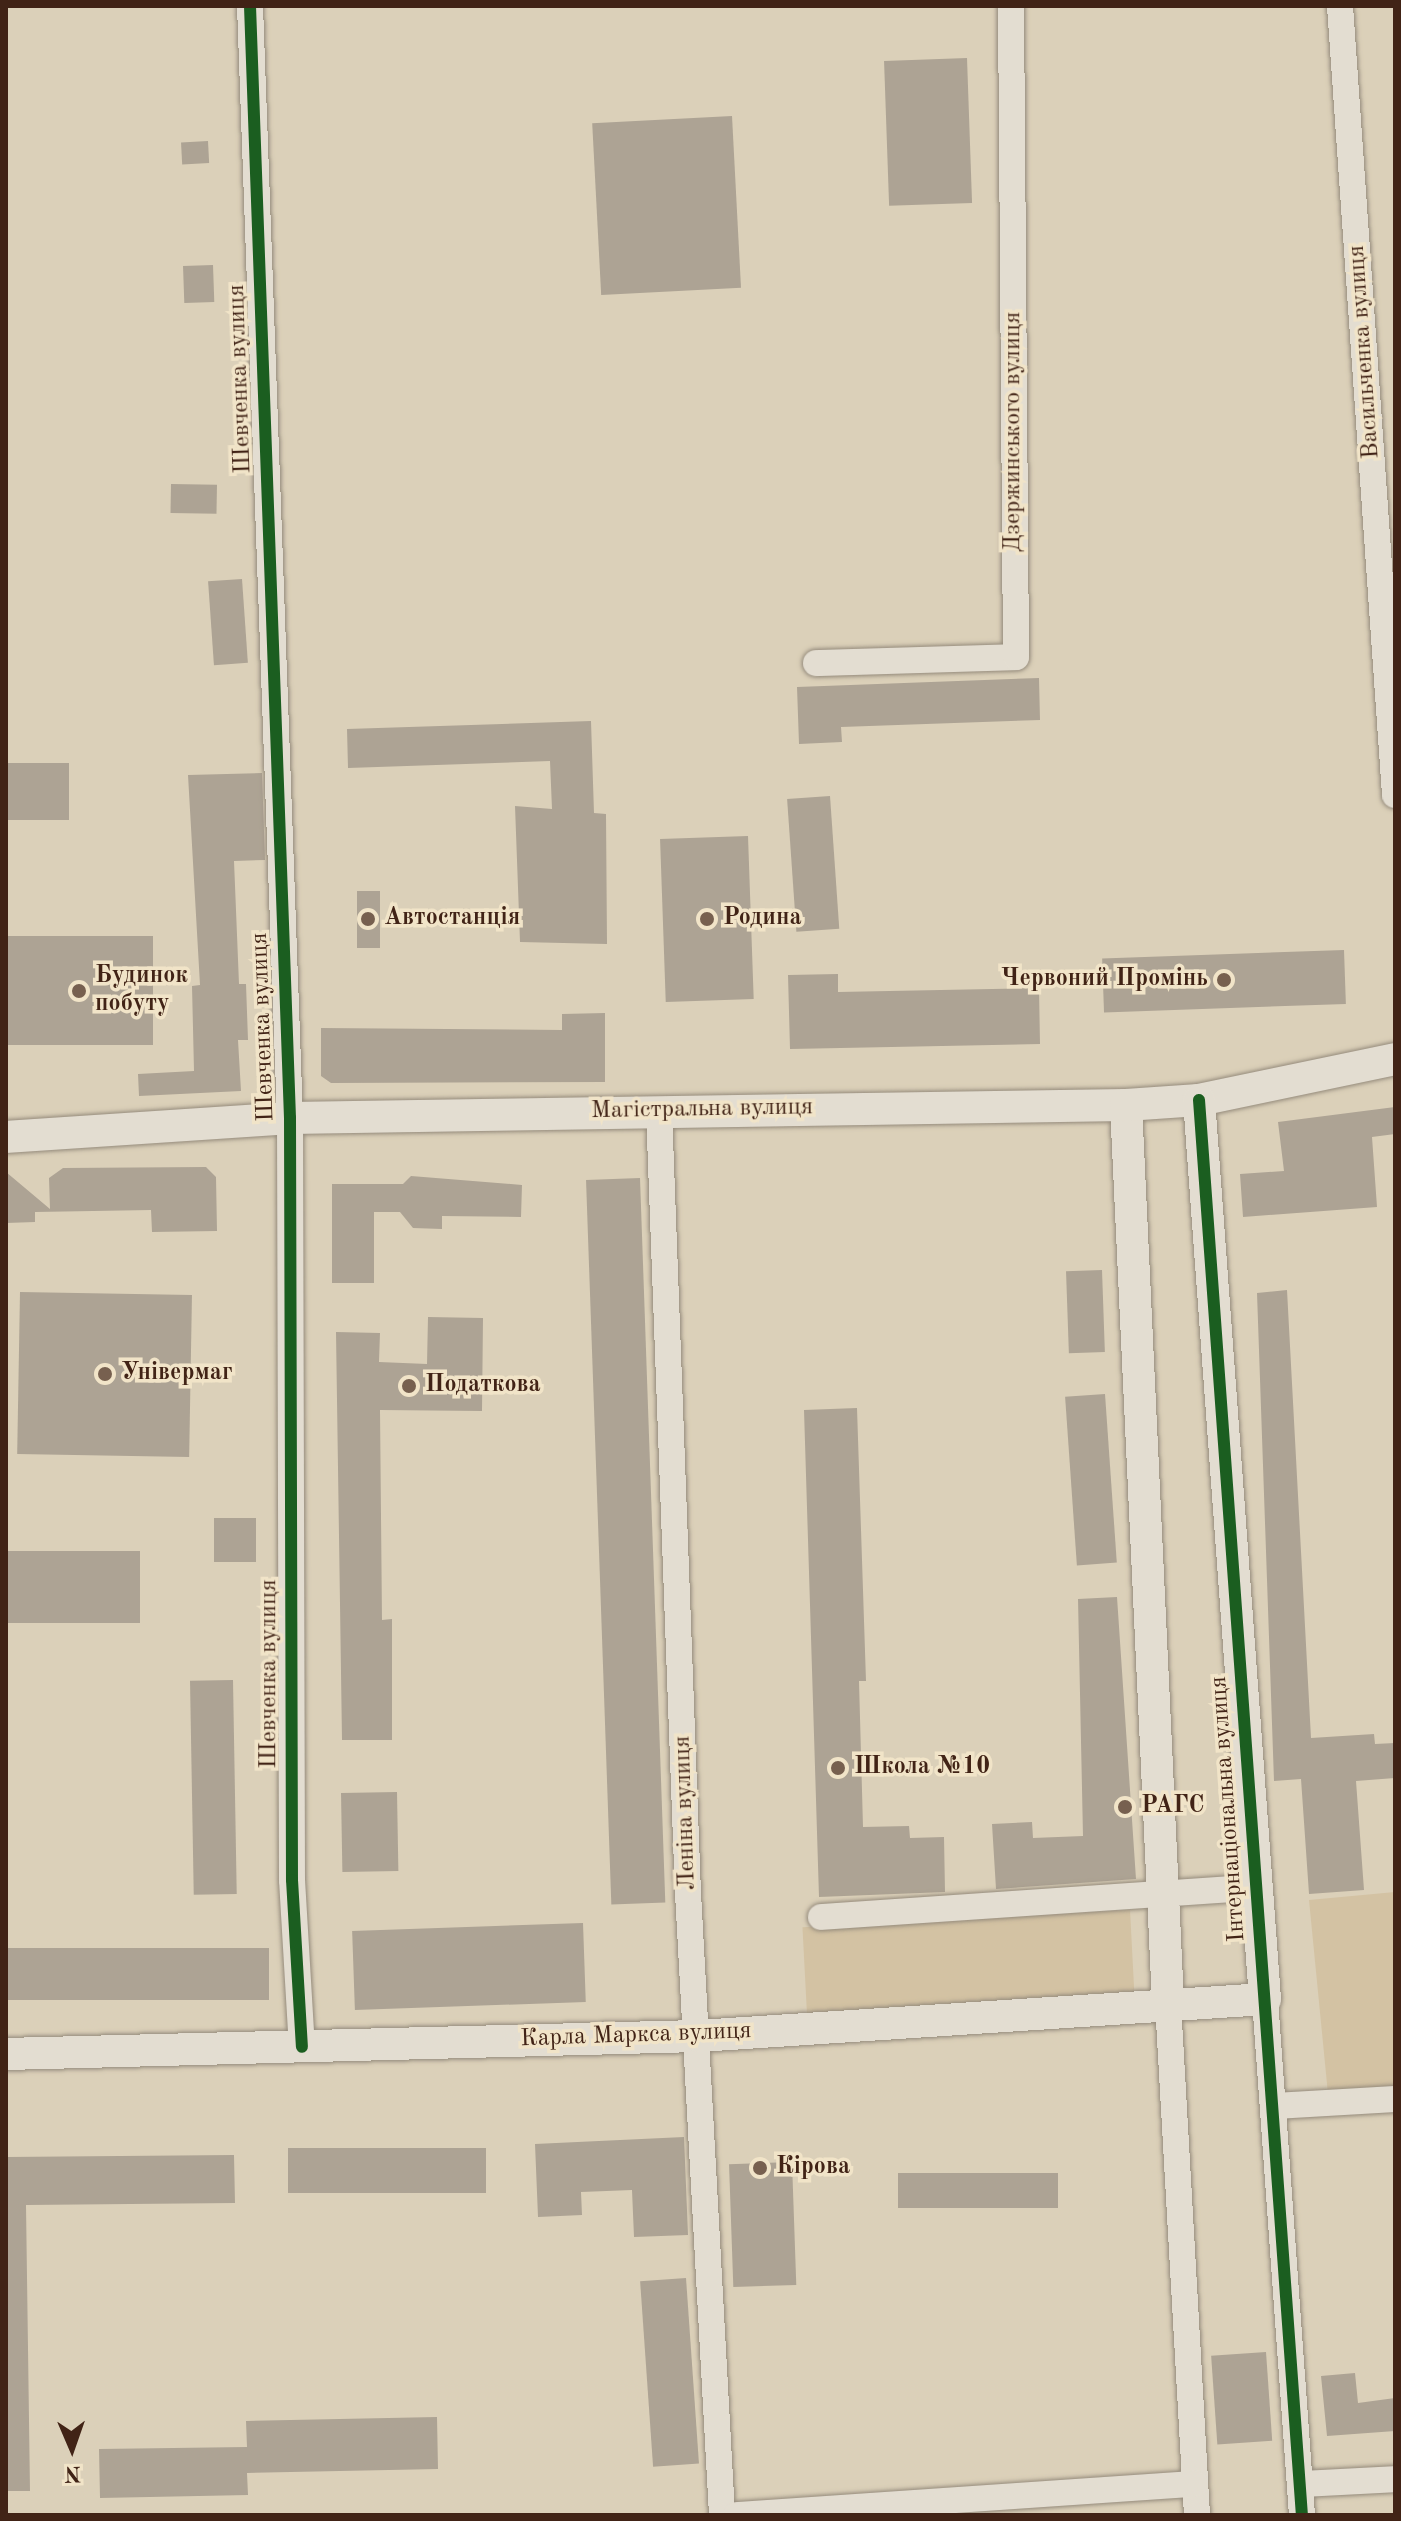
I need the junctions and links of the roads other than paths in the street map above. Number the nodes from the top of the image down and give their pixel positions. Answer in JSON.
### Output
{"nodes":[{"id":1,"x":250,"y":6,"type":"edge"},
{"id":2,"x":1011,"y":6,"type":"edge"},
{"id":3,"x":1340,"y":6,"type":"edge"},
{"id":4,"x":816,"y":663,"type":"dead end"},
{"id":5,"x":1395,"y":795,"type":"edge"},
{"id":6,"x":1395,"y":1059,"type":"edge"},
{"id":7,"x":1199,"y":1100,"type":"junction"},
{"id":8,"x":1126,"y":1105,"type":"junction"},
{"id":9,"x":659,"y":1110,"type":"junction"},
{"id":10,"x":290,"y":1118,"type":"junction"},
{"id":11,"x":6,"y":1137,"type":"edge"},
{"id":12,"x":1256,"y":1887,"type":"junction"},
{"id":13,"x":1161,"y":1893,"type":"junction"},
{"id":14,"x":821,"y":1917,"type":"dead end"},
{"id":15,"x":1265,"y":1999,"type":"junction"},
{"id":16,"x":1168,"y":2003,"type":"junction"},
{"id":17,"x":699,"y":2036,"type":"junction"},
{"id":18,"x":302,"y":2047,"type":"junction"},
{"id":19,"x":6,"y":2054,"type":"edge"},
{"id":20,"x":1395,"y":2099,"type":"edge"},
{"id":21,"x":1275,"y":2106,"type":"junction"},
{"id":22,"x":1395,"y":2479,"type":"edge"},
{"id":23,"x":1195,"y":2484,"type":"junction"},
{"id":24,"x":1301,"y":2484,"type":"junction"},
{"id":25,"x":722,"y":2515,"type":"edge"},
{"id":26,"x":737,"y":2515,"type":"edge"},
{"id":27,"x":1197,"y":2515,"type":"edge"},
{"id":28,"x":1302,"y":2515,"type":"edge"}],
"edges":[{"from":1,"to":10,"type":"street","name":"Шевченка вулиця"},
{"from":2,"to":4,"type":"street","name":"Дзержинського вулиця"},
{"from":3,"to":5,"type":"street","name":"Васильченка вулиця"},
{"from":6,"to":7,"type":"street","name":"Магістральна вулиця"},
{"from":7,"to":8,"type":"street","name":"Магістральна вулиця"},
{"from":7,"to":12,"type":"street","name":"Інтернаціональна вулиця"},
{"from":8,"to":9,"type":"street","name":"Магістральна вулиця"},
{"from":8,"to":13,"type":"street"},
{"from":9,"to":10,"type":"street","name":"Магістральна вулиця"},
{"from":9,"to":17,"type":"street","name":"Леніна вулиця"},
{"from":10,"to":11,"type":"street","name":"Магістральна вулиця"},
{"from":10,"to":18,"type":"street","name":"Шевченка вулиця"},
{"from":12,"to":13,"type":"street"},
{"from":12,"to":15,"type":"street","name":"Інтернаціональна вулиця"},
{"from":13,"to":14,"type":"street"},
{"from":13,"to":16,"type":"street"},
{"from":15,"to":16,"type":"street","name":"Карла Маркса вулиця"},
{"from":15,"to":21,"type":"street","name":"Інтернаціональна вулиця"},
{"from":16,"to":17,"type":"street","name":"Карла Маркса вулиця"},
{"from":16,"to":23,"type":"street"},
{"from":17,"to":18,"type":"street","name":"Карла Маркса вулиця"},
{"from":17,"to":25,"type":"street","name":"Леніна вулиця"},
{"from":18,"to":19,"type":"street","name":"Карла Маркса вулиця"},
{"from":20,"to":21,"type":"street"},
{"from":21,"to":24,"type":"street","name":"Інтернаціональна вулиця"},
{"from":22,"to":24,"type":"street"},
{"from":23,"to":26,"type":"street"},
{"from":23,"to":27,"type":"street"},
{"from":24,"to":28,"type":"street","name":"Інтернаціональна вулиця"}]}
